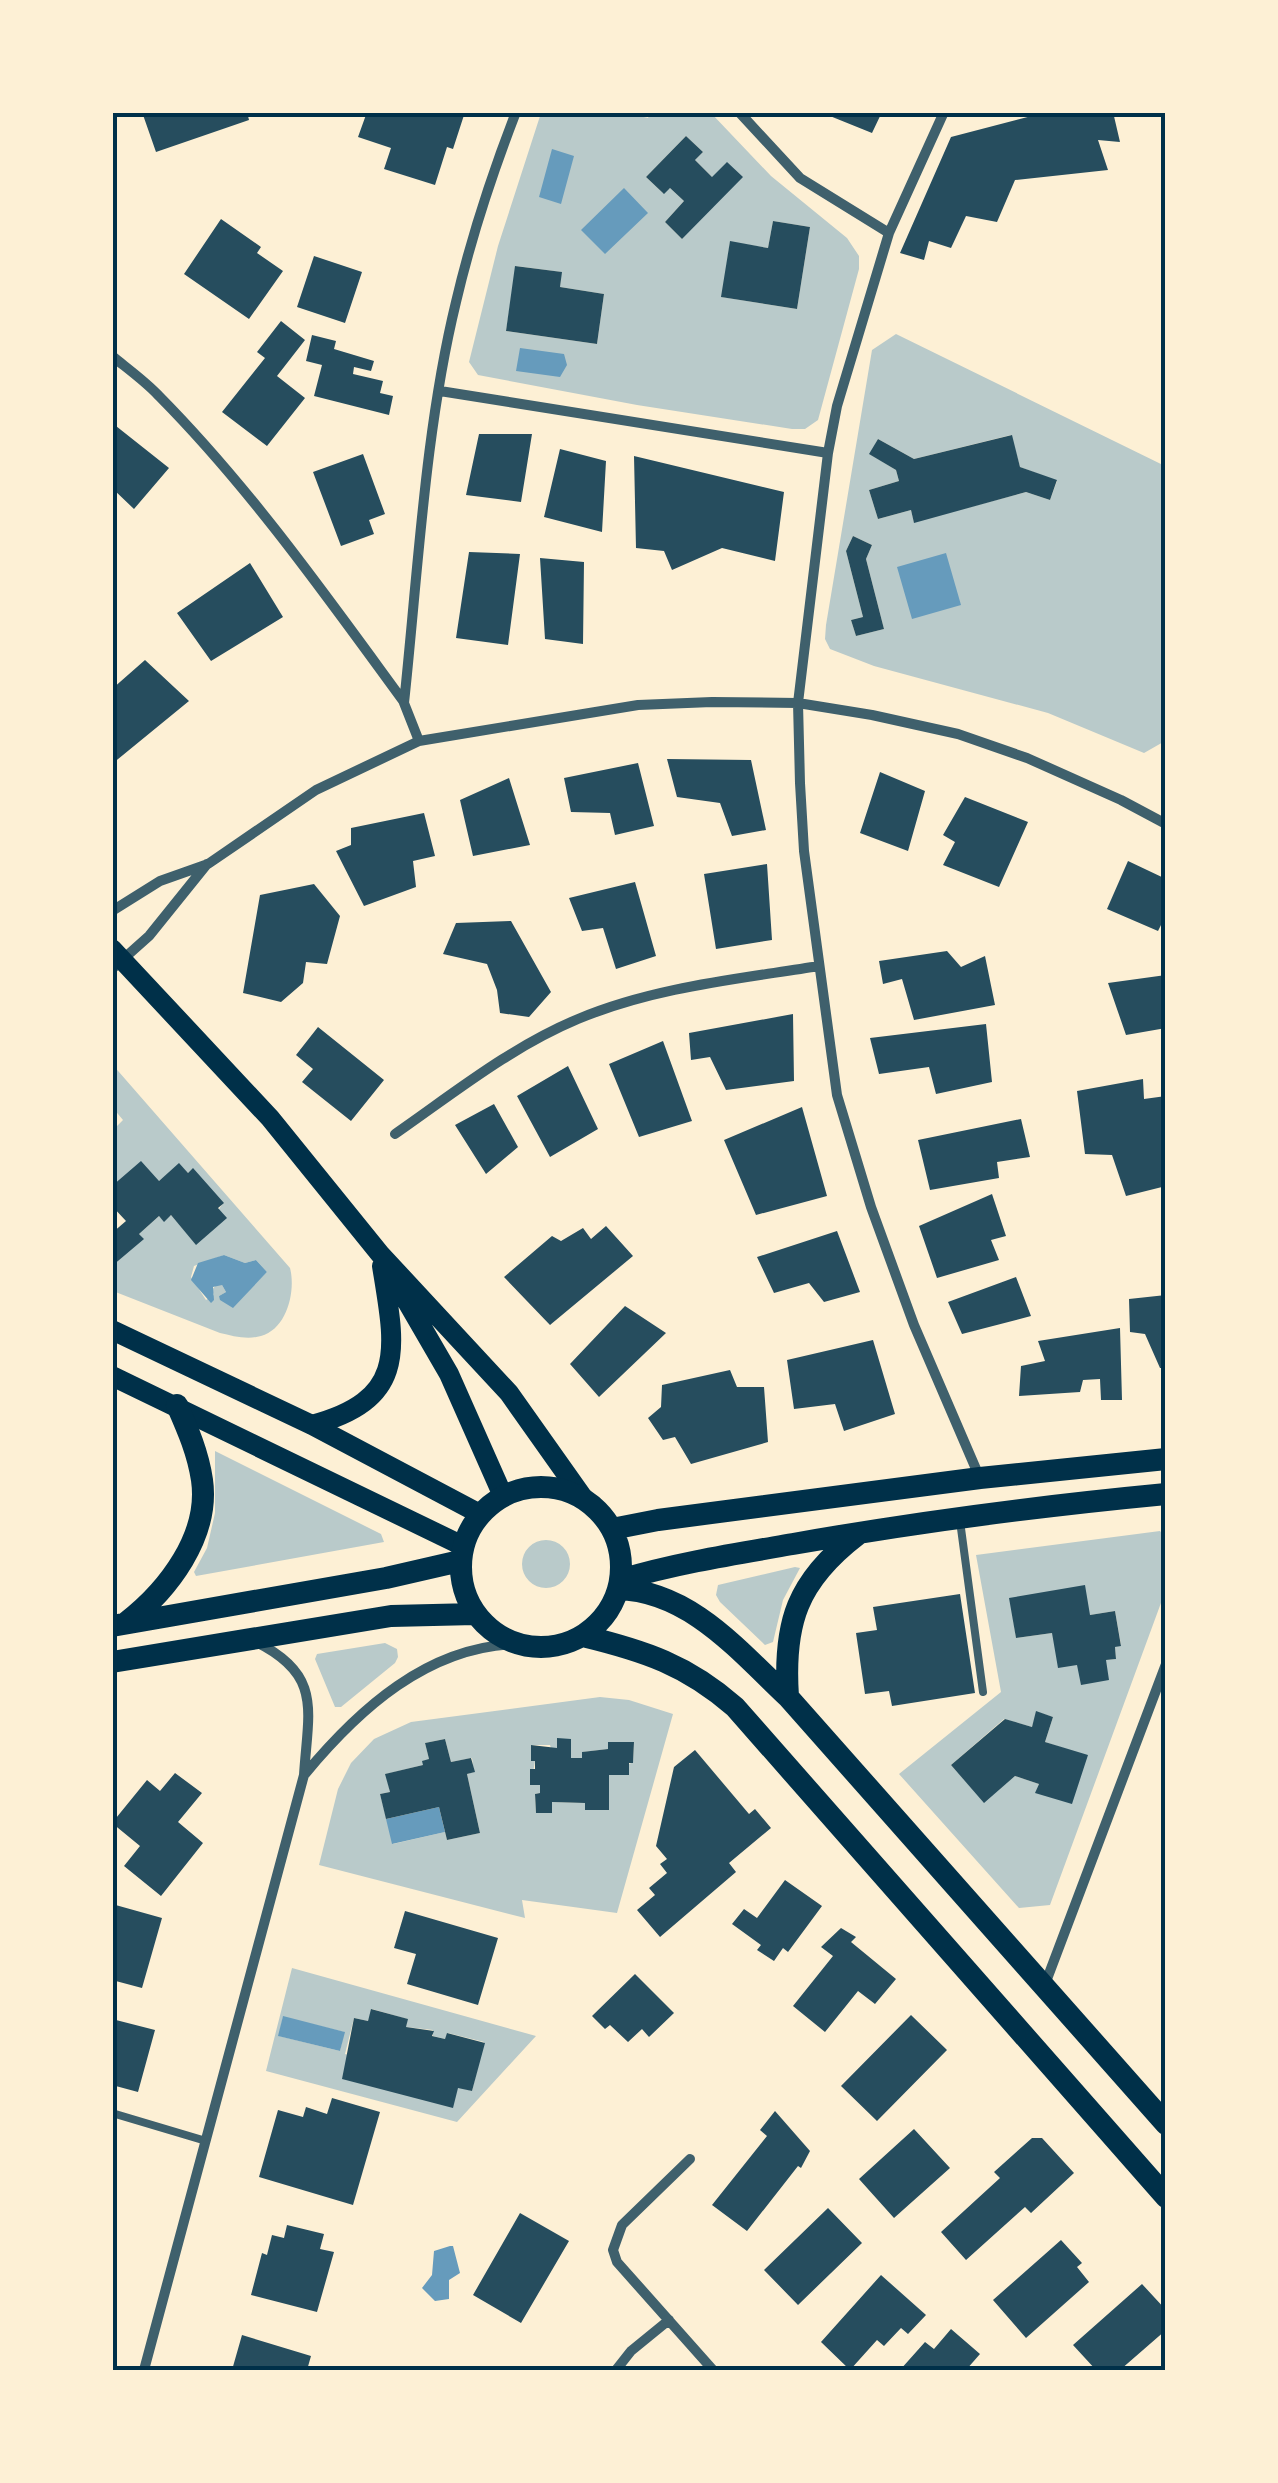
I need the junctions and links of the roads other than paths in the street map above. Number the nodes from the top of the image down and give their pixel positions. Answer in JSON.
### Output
{"nodes":[{"id":1,"x":516,"y":112,"type":"edge"},
{"id":2,"x":739,"y":112,"type":"edge"},
{"id":3,"x":944,"y":112,"type":"edge"},
{"id":4,"x":889,"y":234,"type":"junction"},
{"id":5,"x":117,"y":360,"type":"edge"},
{"id":6,"x":112,"y":373,"type":"edge"},
{"id":7,"x":440,"y":391,"type":"junction"},
{"id":8,"x":828,"y":453,"type":"junction"},
{"id":9,"x":404,"y":703,"type":"junction"},
{"id":10,"x":798,"y":704,"type":"junction"},
{"id":11,"x":420,"y":741,"type":"junction"},
{"id":12,"x":1166,"y":824,"type":"edge"},
{"id":13,"x":208,"y":864,"type":"junction"},
{"id":14,"x":112,"y":911,"type":"edge"},
{"id":15,"x":116,"y":960,"type":"edge"},
{"id":16,"x":819,"y":966,"type":"junction"},
{"id":17,"x":395,"y":1134,"type":"dead end"},
{"id":18,"x":380,"y":1254,"type":"junction"},
{"id":19,"x":112,"y":1330,"type":"edge"},
{"id":20,"x":112,"y":1376,"type":"edge"},
{"id":21,"x":177,"y":1406,"type":"junction"},
{"id":22,"x":312,"y":1425,"type":"junction"},
{"id":23,"x":1166,"y":1458,"type":"edge"},
{"id":24,"x":980,"y":1478,"type":"junction"},
{"id":25,"x":1166,"y":1494,"type":"edge"},
{"id":26,"x":503,"y":1496,"type":"junction"},
{"id":27,"x":584,"y":1500,"type":"junction"},
{"id":28,"x":480,"y":1514,"type":"junction"},
{"id":29,"x":960,"y":1516,"type":"junction"},
{"id":30,"x":612,"y":1529,"type":"junction"},
{"id":31,"x":862,"y":1532,"type":"junction"},
{"id":32,"x":461,"y":1553,"type":"junction"},
{"id":33,"x":620,"y":1585,"type":"junction"},
{"id":34,"x":475,"y":1614,"type":"junction"},
{"id":35,"x":118,"y":1625,"type":"edge"},
{"id":36,"x":583,"y":1636,"type":"junction"},
{"id":37,"x":253,"y":1641,"type":"junction"},
{"id":38,"x":516,"y":1644,"type":"junction"},
{"id":39,"x":112,"y":1662,"type":"edge"},
{"id":40,"x":1166,"y":1664,"type":"edge"},
{"id":41,"x":982,"y":1692,"type":"dead end"},
{"id":42,"x":788,"y":1697,"type":"junction"},
{"id":43,"x":304,"y":1775,"type":"junction"},
{"id":44,"x":1044,"y":1988,"type":"junction"},
{"id":45,"x":112,"y":2114,"type":"edge"},
{"id":46,"x":1166,"y":2124,"type":"edge"},
{"id":47,"x":206,"y":2141,"type":"junction"},
{"id":48,"x":690,"y":2159,"type":"dead end"},
{"id":49,"x":1166,"y":2198,"type":"edge"},
{"id":50,"x":669,"y":2320,"type":"junction"},
{"id":51,"x":144,"y":2370,"type":"edge"},
{"id":52,"x":616,"y":2370,"type":"edge"},
{"id":53,"x":713,"y":2370,"type":"edge"}],
"edges":[{"from":1,"to":7,"type":"street"},
{"from":2,"to":4,"type":"street"},
{"from":3,"to":4,"type":"street"},
{"from":4,"to":8,"type":"street"},
{"from":5,"to":6,"type":"street"},
{"from":5,"to":9,"type":"street"},
{"from":7,"to":8,"type":"street"},
{"from":7,"to":9,"type":"street"},
{"from":8,"to":10,"type":"street"},
{"from":9,"to":11,"type":"street"},
{"from":10,"to":11,"type":"street"},
{"from":10,"to":12,"type":"street"},
{"from":10,"to":16,"type":"street"},
{"from":11,"to":13,"type":"street"},
{"from":13,"to":14,"type":"street"},
{"from":13,"to":15,"type":"street"},
{"from":15,"to":18,"type":"main road"},
{"from":16,"to":17,"type":"street"},
{"from":16,"to":24,"type":"street"},
{"from":18,"to":22,"type":"main road"},
{"from":18,"to":26,"type":"main road"},
{"from":18,"to":27,"type":"main road"},
{"from":19,"to":22,"type":"main road"},
{"from":20,"to":21,"type":"main road"},
{"from":21,"to":32,"type":"main road"},
{"from":21,"to":35,"type":"main road"},
{"from":22,"to":28,"type":"main road"},
{"from":23,"to":24,"type":"main road"},
{"from":24,"to":30,"type":"main road"},
{"from":25,"to":29,"type":"main road"},
{"from":26,"to":27,"type":"main road"},
{"from":26,"to":28,"type":"main road"},
{"from":27,"to":30,"type":"main road"},
{"from":28,"to":32,"type":"main road"},
{"from":29,"to":31,"type":"main road"},
{"from":29,"to":41,"type":"lane"},
{"from":30,"to":33,"type":"main road"},
{"from":31,"to":33,"type":"main road"},
{"from":31,"to":42,"type":"main road"},
{"from":32,"to":34,"type":"main road"},
{"from":32,"to":35,"type":"main road"},
{"from":33,"to":36,"type":"main road"},
{"from":33,"to":42,"type":"main road"},
{"from":34,"to":37,"type":"main road"},
{"from":34,"to":38,"type":"main road"},
{"from":36,"to":38,"type":"main road"},
{"from":36,"to":49,"type":"main road"},
{"from":37,"to":39,"type":"main road"},
{"from":37,"to":43,"type":"street"},
{"from":38,"to":43,"type":"street"},
{"from":40,"to":44,"type":"street"},
{"from":42,"to":44,"type":"main road"},
{"from":43,"to":47,"type":"street"},
{"from":44,"to":46,"type":"main road"},
{"from":45,"to":47,"type":"lane"},
{"from":47,"to":51,"type":"street"},
{"from":48,"to":50,"type":"street"},
{"from":50,"to":52,"type":"street"},
{"from":50,"to":53,"type":"street"}]}
